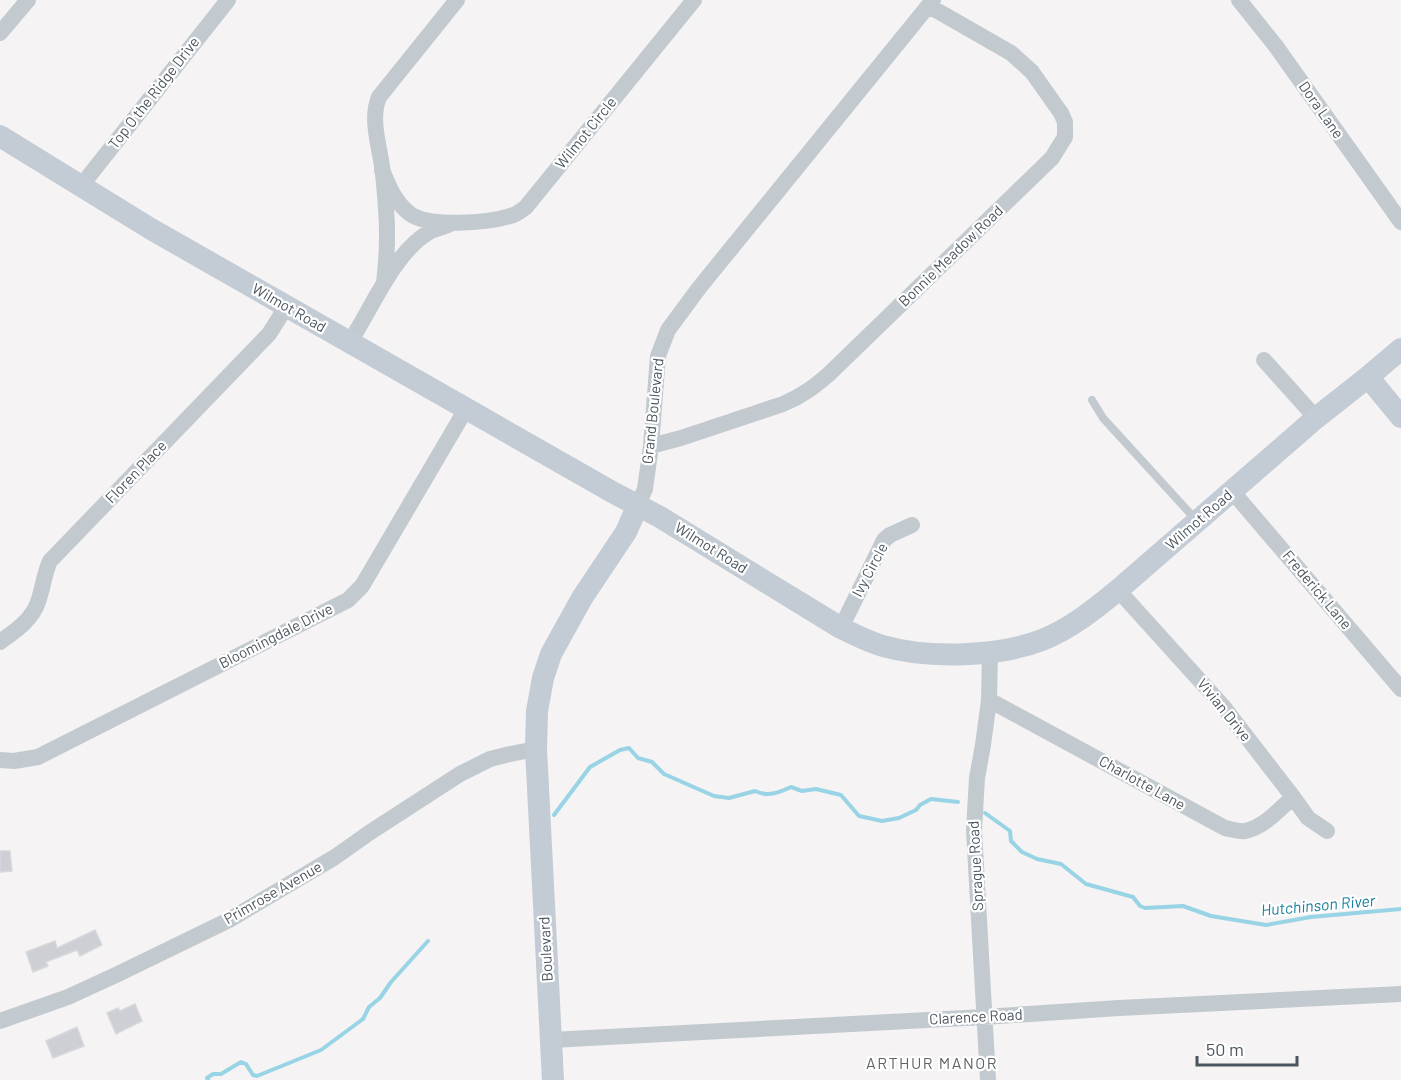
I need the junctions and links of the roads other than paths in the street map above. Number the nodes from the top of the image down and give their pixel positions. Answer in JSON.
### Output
{"nodes":[{"id":1,"x":26,"y":0,"type":"edge"},
{"id":2,"x":228,"y":0,"type":"edge"},
{"id":3,"x":457,"y":0,"type":"edge"},
{"id":4,"x":694,"y":0,"type":"edge"},
{"id":5,"x":1239,"y":0,"type":"edge"},
{"id":6,"x":931,"y":3,"type":"edge"},
{"id":7,"x":0,"y":33,"type":"edge"},
{"id":8,"x":0,"y":136,"type":"edge"},
{"id":9,"x":382,"y":170,"type":"junction"},
{"id":10,"x":81,"y":186,"type":"junction"},
{"id":11,"x":1401,"y":222,"type":"edge"},
{"id":12,"x":453,"y":223,"type":"junction"},
{"id":13,"x":384,"y":283,"type":"junction"},
{"id":14,"x":286,"y":307,"type":"junction"},
{"id":15,"x":350,"y":343,"type":"junction"},
{"id":16,"x":1401,"y":349,"type":"edge"},
{"id":17,"x":1264,"y":360,"type":"dead end"},
{"id":18,"x":1368,"y":377,"type":"junction"},
{"id":19,"x":1092,"y":400,"type":"dead end"},
{"id":20,"x":466,"y":409,"type":"junction"},
{"id":21,"x":1401,"y":417,"type":"edge"},
{"id":22,"x":1316,"y":418,"type":"junction"},
{"id":23,"x":651,"y":446,"type":"junction"},
{"id":24,"x":1232,"y":491,"type":"junction"},
{"id":25,"x":638,"y":505,"type":"junction"},
{"id":26,"x":1198,"y":522,"type":"junction"},
{"id":27,"x":912,"y":525,"type":"dead end"},
{"id":28,"x":1118,"y":590,"type":"junction"},
{"id":29,"x":841,"y":628,"type":"junction"},
{"id":30,"x":0,"y":642,"type":"edge"},
{"id":31,"x":990,"y":652,"type":"junction"},
{"id":32,"x":1401,"y":689,"type":"edge"},
{"id":33,"x":989,"y":700,"type":"junction"},
{"id":34,"x":536,"y":749,"type":"junction"},
{"id":35,"x":0,"y":760,"type":"edge"},
{"id":36,"x":1293,"y":797,"type":"junction"},
{"id":37,"x":539,"y":819,"type":"joint"},
{"id":38,"x":1327,"y":831,"type":"dead end"},
{"id":39,"x":1401,"y":994,"type":"edge"},
{"id":40,"x":984,"y":1017,"type":"junction"},
{"id":41,"x":0,"y":1021,"type":"edge"},
{"id":42,"x":551,"y":1040,"type":"junction"},
{"id":43,"x":553,"y":1080,"type":"edge"},
{"id":44,"x":988,"y":1080,"type":"edge"}],
"edges":[{"from":1,"to":7,"type":"street"},
{"from":2,"to":10,"type":"street","name":"Top O the Ridge Drive"},
{"from":3,"to":9,"type":"street","name":"Wilmot Circle"},
{"from":4,"to":12,"type":"street","name":"Wilmot Circle"},
{"from":5,"to":11,"type":"street","name":"Dora Lane"},
{"from":6,"to":23,"type":"street","name":"Grand Boulevard"},
{"from":6,"to":23,"type":"street","name":"Bonnie Meadow Road"},
{"from":8,"to":10,"type":"street","name":"Wilmot Road"},
{"from":9,"to":12,"type":"street","name":"Wilmot Circle"},
{"from":9,"to":13,"type":"street","name":"Wilmot Circle"},
{"from":10,"to":14,"type":"street","name":"Wilmot Road"},
{"from":12,"to":13,"type":"street","name":"Wilmot Circle"},
{"from":13,"to":15,"type":"street","name":"Wilmot Circle"},
{"from":14,"to":15,"type":"street","name":"Wilmot Road"},
{"from":14,"to":30,"type":"street","name":"Floren Place"},
{"from":15,"to":20,"type":"street","name":"Wilmot Road"},
{"from":16,"to":18,"type":"street","name":"Wilmot Road"},
{"from":17,"to":22,"type":"street"},
{"from":18,"to":21,"type":"street"},
{"from":18,"to":22,"type":"street","name":"Wilmot Road"},
{"from":19,"to":26,"type":"lane"},
{"from":20,"to":25,"type":"street","name":"Wilmot Road"},
{"from":20,"to":35,"type":"street","name":"Bloomingdale Drive"},
{"from":22,"to":24,"type":"street","name":"Wilmot Road"},
{"from":23,"to":25,"type":"street","name":"Grand Boulevard"},
{"from":24,"to":26,"type":"street","name":"Wilmot Road"},
{"from":24,"to":32,"type":"street","name":"Frederick Lane"},
{"from":25,"to":29,"type":"street","name":"Wilmot Road"},
{"from":25,"to":34,"type":"street","name":"Grand Boulevard"},
{"from":26,"to":28,"type":"street","name":"Wilmot Road"},
{"from":27,"to":29,"type":"street","name":"Ivy Circle"},
{"from":28,"to":31,"type":"street","name":"Wilmot Road"},
{"from":28,"to":36,"type":"street","name":"Vivian Drive"},
{"from":29,"to":31,"type":"street","name":"Wilmot Road"},
{"from":31,"to":33,"type":"street","name":"Sprague Road"},
{"from":33,"to":36,"type":"street","name":"Charlotte Lane"},
{"from":33,"to":40,"type":"street","name":"Sprague Road"},
{"from":34,"to":37,"type":"street","name":"Grand Boulevard"},
{"from":34,"to":41,"type":"street","name":"Primrose Avenue"},
{"from":36,"to":38,"type":"street","name":"Vivian Drive"},
{"from":37,"to":42,"type":"street","name":"Boulevard"},
{"from":39,"to":40,"type":"street","name":"Clarence Road"},
{"from":40,"to":42,"type":"street","name":"Clarence Road"},
{"from":40,"to":44,"type":"street","name":"Sprague Road"},
{"from":42,"to":43,"type":"street","name":"Boulevard"}]}
